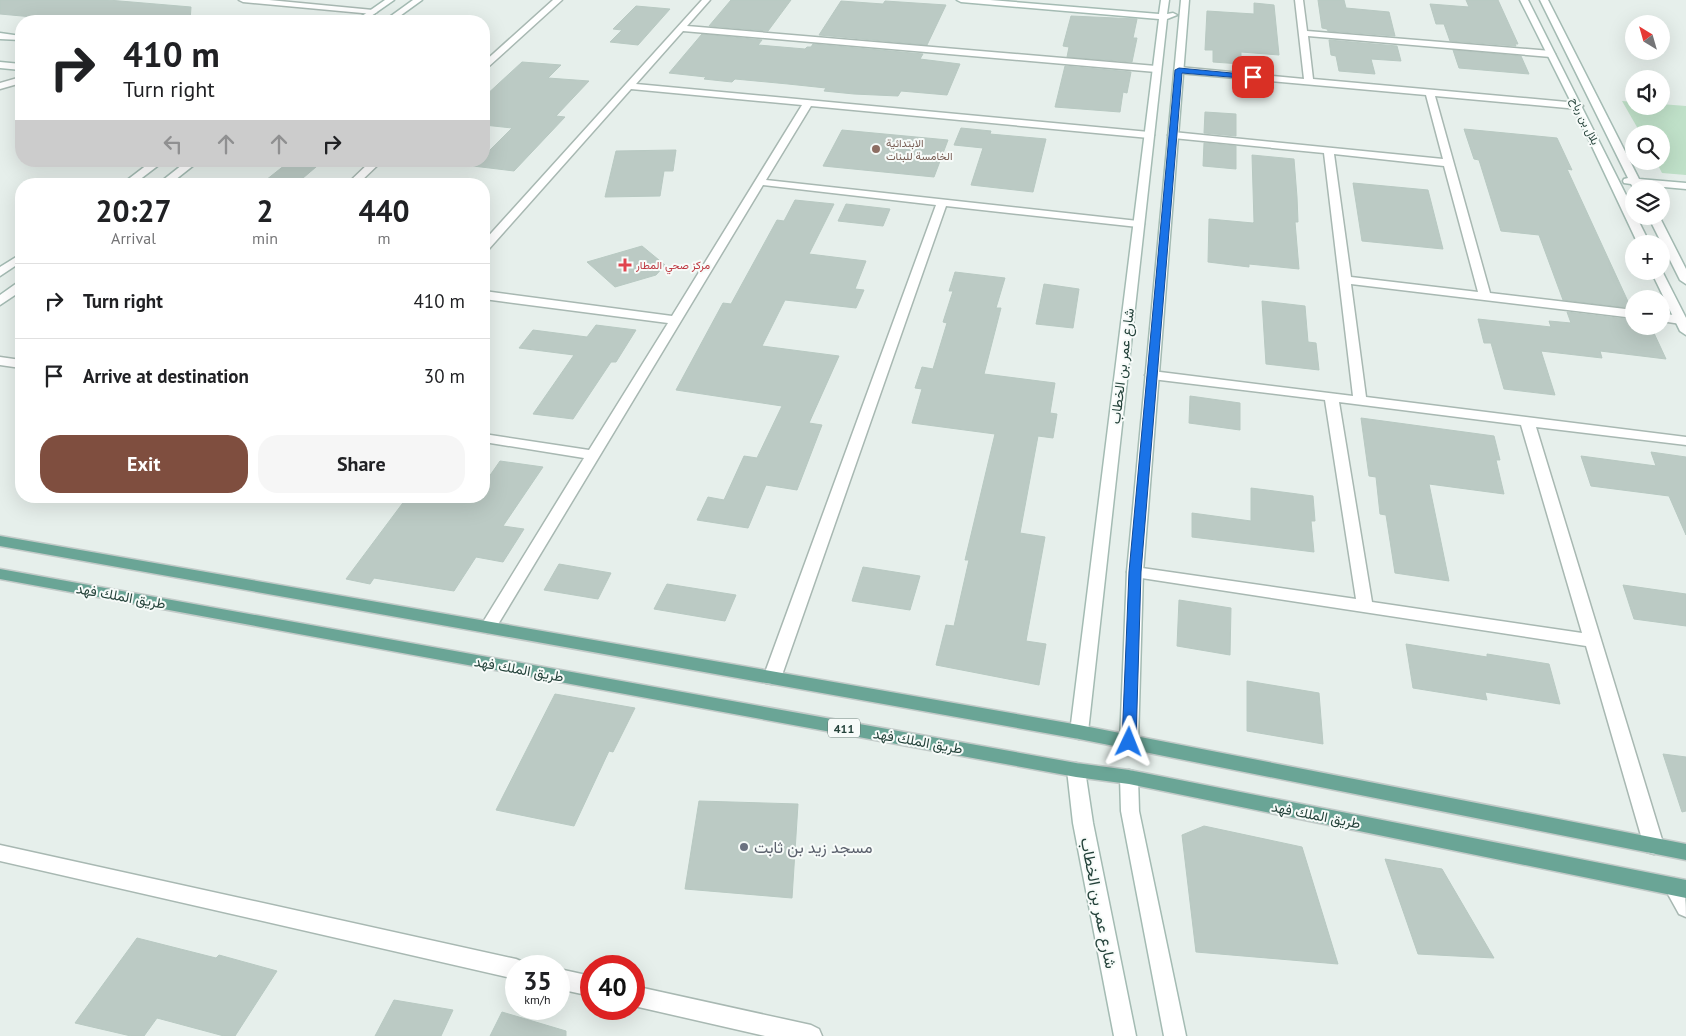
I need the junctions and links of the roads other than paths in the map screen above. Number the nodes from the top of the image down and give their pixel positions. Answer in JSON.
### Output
{"nodes":[{"id":1,"x":243,"y":0,"type":"edge"},
{"id":2,"x":390,"y":0,"type":"edge"},
{"id":3,"x":418,"y":0,"type":"edge"},
{"id":4,"x":558,"y":0,"type":"edge"},
{"id":5,"x":706,"y":0,"type":"edge"},
{"id":6,"x":961,"y":0,"type":"edge"},
{"id":7,"x":1059,"y":0,"type":"edge"},
{"id":8,"x":1186,"y":0,"type":"edge"},
{"id":9,"x":1299,"y":0,"type":"edge"},
{"id":10,"x":1524,"y":0,"type":"edge"},
{"id":11,"x":1544,"y":0,"type":"edge"},
{"id":12,"x":1018,"y":2,"type":"edge"},
{"id":13,"x":1164,"y":8,"type":"edge"},
{"id":14,"x":373,"y":12,"type":"junction"},
{"id":15,"x":1184,"y":14,"type":"junction"},
{"id":16,"x":368,"y":15,"type":"edge"},
{"id":17,"x":397,"y":15,"type":"edge"},
{"id":18,"x":681,"y":28,"type":"junction"},
{"id":19,"x":1303,"y":33,"type":"junction"},
{"id":20,"x":0,"y":36,"type":"edge"},
{"id":21,"x":15,"y":37,"type":"edge"},
{"id":22,"x":1551,"y":54,"type":"junction"},
{"id":23,"x":490,"y":61,"type":"edge"},
{"id":24,"x":0,"y":64,"type":"edge"},
{"id":25,"x":15,"y":66,"type":"edge"},
{"id":26,"x":1156,"y":69,"type":"junction"},
{"id":27,"x":1179,"y":70,"type":"junction"},
{"id":28,"x":15,"y":82,"type":"edge"},
{"id":29,"x":1309,"y":82,"type":"junction"},
{"id":30,"x":0,"y":86,"type":"edge"},
{"id":31,"x":629,"y":86,"type":"junction"},
{"id":32,"x":1430,"y":93,"type":"junction"},
{"id":33,"x":808,"y":103,"type":"junction"},
{"id":34,"x":1578,"y":106,"type":"junction"},
{"id":35,"x":1149,"y":134,"type":"junction"},
{"id":36,"x":1173,"y":135,"type":"junction"},
{"id":37,"x":1329,"y":151,"type":"junction"},
{"id":38,"x":1449,"y":163,"type":"junction"},
{"id":39,"x":150,"y":167,"type":"edge"},
{"id":40,"x":186,"y":167,"type":"edge"},
{"id":41,"x":370,"y":167,"type":"edge"},
{"id":42,"x":135,"y":178,"type":"edge"},
{"id":43,"x":171,"y":178,"type":"edge"},
{"id":44,"x":359,"y":178,"type":"edge"},
{"id":45,"x":1633,"y":180,"type":"edge"},
{"id":46,"x":760,"y":182,"type":"junction"},
{"id":47,"x":1614,"y":183,"type":"junction"},
{"id":48,"x":1625,"y":184,"type":"edge"},
{"id":49,"x":1670,"y":186,"type":"edge"},
{"id":50,"x":1686,"y":186,"type":"edge"},
{"id":51,"x":1670,"y":193,"type":"edge"},
{"id":52,"x":1686,"y":194,"type":"edge"},
{"id":53,"x":942,"y":202,"type":"junction"},
{"id":54,"x":1138,"y":224,"type":"junction"},
{"id":55,"x":1658,"y":225,"type":"edge"},
{"id":56,"x":1640,"y":235,"type":"edge"},
{"id":57,"x":490,"y":241,"type":"edge"},
{"id":58,"x":15,"y":261,"type":"edge"},
{"id":59,"x":0,"y":272,"type":"edge"},
{"id":60,"x":1345,"y":280,"type":"junction"},
{"id":61,"x":1661,"y":280,"type":"edge"},
{"id":62,"x":1686,"y":280,"type":"edge"},
{"id":63,"x":15,"y":290,"type":"edge"},
{"id":64,"x":490,"y":296,"type":"edge"},
{"id":65,"x":1485,"y":297,"type":"junction"},
{"id":66,"x":0,"y":301,"type":"edge"},
{"id":67,"x":1625,"y":313,"type":"edge"},
{"id":68,"x":676,"y":320,"type":"junction"},
{"id":69,"x":1670,"y":321,"type":"edge"},
{"id":70,"x":1683,"y":325,"type":"edge"},
{"id":71,"x":0,"y":361,"type":"edge"},
{"id":72,"x":15,"y":363,"type":"edge"},
{"id":73,"x":1152,"y":375,"type":"junction"},
{"id":74,"x":1331,"y":397,"type":"junction"},
{"id":75,"x":1360,"y":401,"type":"junction"},
{"id":76,"x":1527,"y":421,"type":"junction"},
{"id":77,"x":490,"y":439,"type":"edge"},
{"id":78,"x":1686,"y":441,"type":"edge"},
{"id":79,"x":593,"y":455,"type":"junction"},
{"id":80,"x":0,"y":541,"type":"edge"},
{"id":81,"x":1135,"y":572,"type":"junction"},
{"id":82,"x":0,"y":574,"type":"edge"},
{"id":83,"x":1365,"y":607,"type":"junction"},
{"id":84,"x":488,"y":627,"type":"junction"},
{"id":85,"x":1594,"y":641,"type":"junction"},
{"id":86,"x":772,"y":678,"type":"junction"},
{"id":87,"x":1078,"y":732,"type":"junction"},
{"id":88,"x":1129,"y":742,"type":"junction"},
{"id":89,"x":1076,"y":770,"type":"junction"},
{"id":90,"x":1129,"y":777,"type":"junction"},
{"id":91,"x":1654,"y":846,"type":"junction"},
{"id":92,"x":1686,"y":852,"type":"edge"},
{"id":93,"x":0,"y":853,"type":"edge"},
{"id":94,"x":1680,"y":888,"type":"edge"},
{"id":95,"x":1686,"y":908,"type":"edge"},
{"id":96,"x":505,"y":968,"type":"edge"},
{"id":97,"x":645,"y":998,"type":"edge"},
{"id":98,"x":811,"y":1036,"type":"edge"},
{"id":99,"x":1125,"y":1036,"type":"edge"},
{"id":100,"x":1176,"y":1036,"type":"edge"}],
"edges":[{"from":1,"to":14,"type":"street"},
{"from":2,"to":14,"type":"street"},
{"from":3,"to":17,"type":"street"},
{"from":4,"to":23,"type":"street"},
{"from":5,"to":18,"type":"street"},
{"from":6,"to":12,"type":"street"},
{"from":7,"to":13,"type":"street"},
{"from":8,"to":15,"type":"street","name":"شارع عمر بن الخطاب"},
{"from":9,"to":19,"type":"street"},
{"from":10,"to":22,"type":"street","name":"بلال بن رباح"},
{"from":11,"to":45,"type":"street","name":"بلال بن رباح"},
{"from":12,"to":13,"type":"street"},
{"from":13,"to":15,"type":"street"},
{"from":13,"to":26,"type":"street","name":"شارع عمر بن الخطاب"},
{"from":14,"to":16,"type":"street"},
{"from":15,"to":27,"type":"street","name":"شارع عمر بن الخطاب"},
{"from":18,"to":26,"type":"street"},
{"from":18,"to":31,"type":"street"},
{"from":19,"to":22,"type":"street"},
{"from":19,"to":29,"type":"street"},
{"from":20,"to":21,"type":"street"},
{"from":22,"to":34,"type":"street","name":"بلال بن رباح"},
{"from":24,"to":25,"type":"street"},
{"from":26,"to":35,"type":"street","name":"شارع عمر بن الخطاب"},
{"from":27,"to":29,"type":"street"},
{"from":27,"to":36,"type":"street","name":"شارع عمر بن الخطاب"},
{"from":28,"to":30,"type":"street"},
{"from":29,"to":32,"type":"street"},
{"from":31,"to":33,"type":"street"},
{"from":31,"to":57,"type":"street"},
{"from":32,"to":34,"type":"street"},
{"from":32,"to":38,"type":"street"},
{"from":33,"to":35,"type":"street"},
{"from":33,"to":46,"type":"street"},
{"from":34,"to":47,"type":"street","name":"بلال بن رباح"},
{"from":35,"to":54,"type":"street","name":"شارع عمر بن الخطاب"},
{"from":36,"to":37,"type":"street"},
{"from":36,"to":73,"type":"street","name":"شارع عمر بن الخطاب"},
{"from":37,"to":38,"type":"street"},
{"from":37,"to":60,"type":"street"},
{"from":38,"to":65,"type":"street"},
{"from":39,"to":42,"type":"street"},
{"from":40,"to":43,"type":"street"},
{"from":41,"to":44,"type":"street"},
{"from":46,"to":53,"type":"street"},
{"from":46,"to":68,"type":"street"},
{"from":47,"to":48,"type":"street"},
{"from":47,"to":56,"type":"street","name":"بلال بن رباح"},
{"from":49,"to":50,"type":"street"},
{"from":51,"to":52,"type":"street"},
{"from":53,"to":54,"type":"street"},
{"from":53,"to":86,"type":"street"},
{"from":54,"to":87,"type":"street","name":"شارع عمر بن الخطاب"},
{"from":55,"to":62,"type":"street"},
{"from":58,"to":59,"type":"street"},
{"from":60,"to":65,"type":"street"},
{"from":60,"to":75,"type":"street"},
{"from":61,"to":70,"type":"street"},
{"from":63,"to":66,"type":"street"},
{"from":64,"to":68,"type":"street"},
{"from":65,"to":67,"type":"street"},
{"from":68,"to":79,"type":"street"},
{"from":69,"to":70,"type":"street"},
{"from":71,"to":72,"type":"street"},
{"from":73,"to":74,"type":"street"},
{"from":73,"to":81,"type":"street","name":"شارع عمر بن الخطاب"},
{"from":74,"to":75,"type":"street"},
{"from":74,"to":83,"type":"street"},
{"from":75,"to":76,"type":"street"},
{"from":76,"to":78,"type":"street"},
{"from":76,"to":85,"type":"street"},
{"from":77,"to":79,"type":"street"},
{"from":79,"to":84,"type":"street"},
{"from":80,"to":84,"type":"main road"},
{"from":81,"to":83,"type":"street"},
{"from":81,"to":88,"type":"street","name":"شارع عمر بن الخطاب"},
{"from":82,"to":89,"type":"main road","name":"طريق الملك فهد","number":"411"},
{"from":83,"to":85,"type":"street"},
{"from":84,"to":86,"type":"main road"},
{"from":85,"to":91,"type":"street"},
{"from":86,"to":87,"type":"main road"},
{"from":87,"to":88,"type":"main road"},
{"from":88,"to":91,"type":"main road"},
{"from":89,"to":90,"type":"main road","name":"طريق الملك فهد","number":"411"},
{"from":89,"to":99,"type":"street","name":"شارع عمر بن الخطاب"},
{"from":90,"to":94,"type":"main road","name":"طريق الملك فهد","number":"411"},
{"from":90,"to":100,"type":"street"},
{"from":91,"to":92,"type":"main road"},
{"from":93,"to":96,"type":"street"},
{"from":94,"to":95,"type":"street"},
{"from":97,"to":98,"type":"street"}]}
